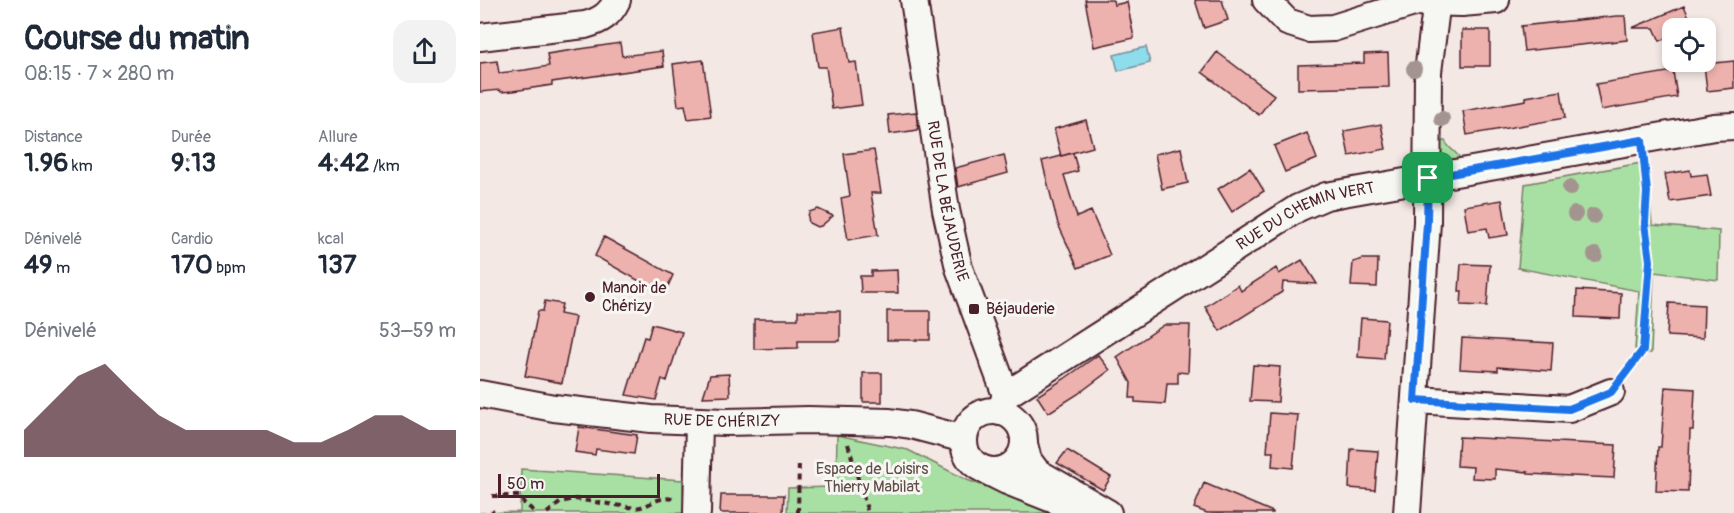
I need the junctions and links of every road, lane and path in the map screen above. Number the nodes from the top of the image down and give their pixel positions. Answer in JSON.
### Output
{"nodes":[{"id":1,"x":616,"y":0,"type":"edge"},
{"id":2,"x":914,"y":0,"type":"edge"},
{"id":3,"x":1266,"y":0,"type":"edge"},
{"id":4,"x":1496,"y":0,"type":"edge"},
{"id":5,"x":1427,"y":1,"type":"edge"},
{"id":6,"x":480,"y":38,"type":"edge"},
{"id":7,"x":1734,"y":126,"type":"edge"},
{"id":8,"x":1642,"y":140,"type":"junction"},
{"id":9,"x":1428,"y":178,"type":"junction"},
{"id":10,"x":1611,"y":392,"type":"joint"},
{"id":11,"x":480,"y":394,"type":"edge"},
{"id":12,"x":1415,"y":400,"type":"junction"},
{"id":13,"x":1003,"y":404,"type":"junction"},
{"id":14,"x":844,"y":420,"type":"junction"},
{"id":15,"x":699,"y":422,"type":"junction"},
{"id":16,"x":964,"y":439,"type":"junction"},
{"id":17,"x":1024,"y":444,"type":"junction"},
{"id":18,"x":799,"y":461,"type":"dead end"},
{"id":19,"x":985,"y":470,"type":"junction"},
{"id":20,"x":492,"y":496,"type":"dead end"},
{"id":21,"x":635,"y":508,"type":"junction"},
{"id":22,"x":697,"y":508,"type":"edge"},
{"id":23,"x":536,"y":513,"type":"edge"},
{"id":24,"x":547,"y":513,"type":"edge"},
{"id":25,"x":639,"y":513,"type":"edge"},
{"id":26,"x":798,"y":513,"type":"edge"},
{"id":27,"x":868,"y":513,"type":"edge"},
{"id":28,"x":1089,"y":513,"type":"edge"},
{"id":29,"x":1108,"y":513,"type":"edge"},
{"id":30,"x":1407,"y":513,"type":"edge"}],
"edges":[{"from":1,"to":6,"type":"street"},
{"from":2,"to":13,"type":"street","name":"RUE DE LA BÉJAUDERIE"},
{"from":3,"to":5,"type":"street"},
{"from":4,"to":5,"type":"street"},
{"from":5,"to":9,"type":"street"},
{"from":7,"to":8,"type":"street","name":"RUE DU CHEMIN VERT"},
{"from":8,"to":9,"type":"street","name":"RUE DU CHEMIN VERT"},
{"from":8,"to":10,"type":"path"},
{"from":9,"to":12,"type":"street"},
{"from":9,"to":13,"type":"street","name":"RUE DU CHEMIN VERT"},
{"from":10,"to":12,"type":"street"},
{"from":11,"to":15,"type":"street","name":"RUE DE CHÉRIZY"},
{"from":12,"to":30,"type":"street"},
{"from":13,"to":16,"type":"street"},
{"from":13,"to":17,"type":"street"},
{"from":14,"to":15,"type":"street","name":"RUE DE CHÉRIZY"},
{"from":14,"to":16,"type":"street","name":"RUE DE CHÉRIZY"},
{"from":14,"to":27,"type":"path"},
{"from":15,"to":22,"type":"street"},
{"from":16,"to":19,"type":"street"},
{"from":17,"to":19,"type":"street"},
{"from":17,"to":29,"type":"street"},
{"from":18,"to":26,"type":"path"},
{"from":19,"to":28,"type":"street"},
{"from":20,"to":23,"type":"path"},
{"from":21,"to":22,"type":"path"},
{"from":21,"to":24,"type":"path"},
{"from":21,"to":25,"type":"path"}]}
